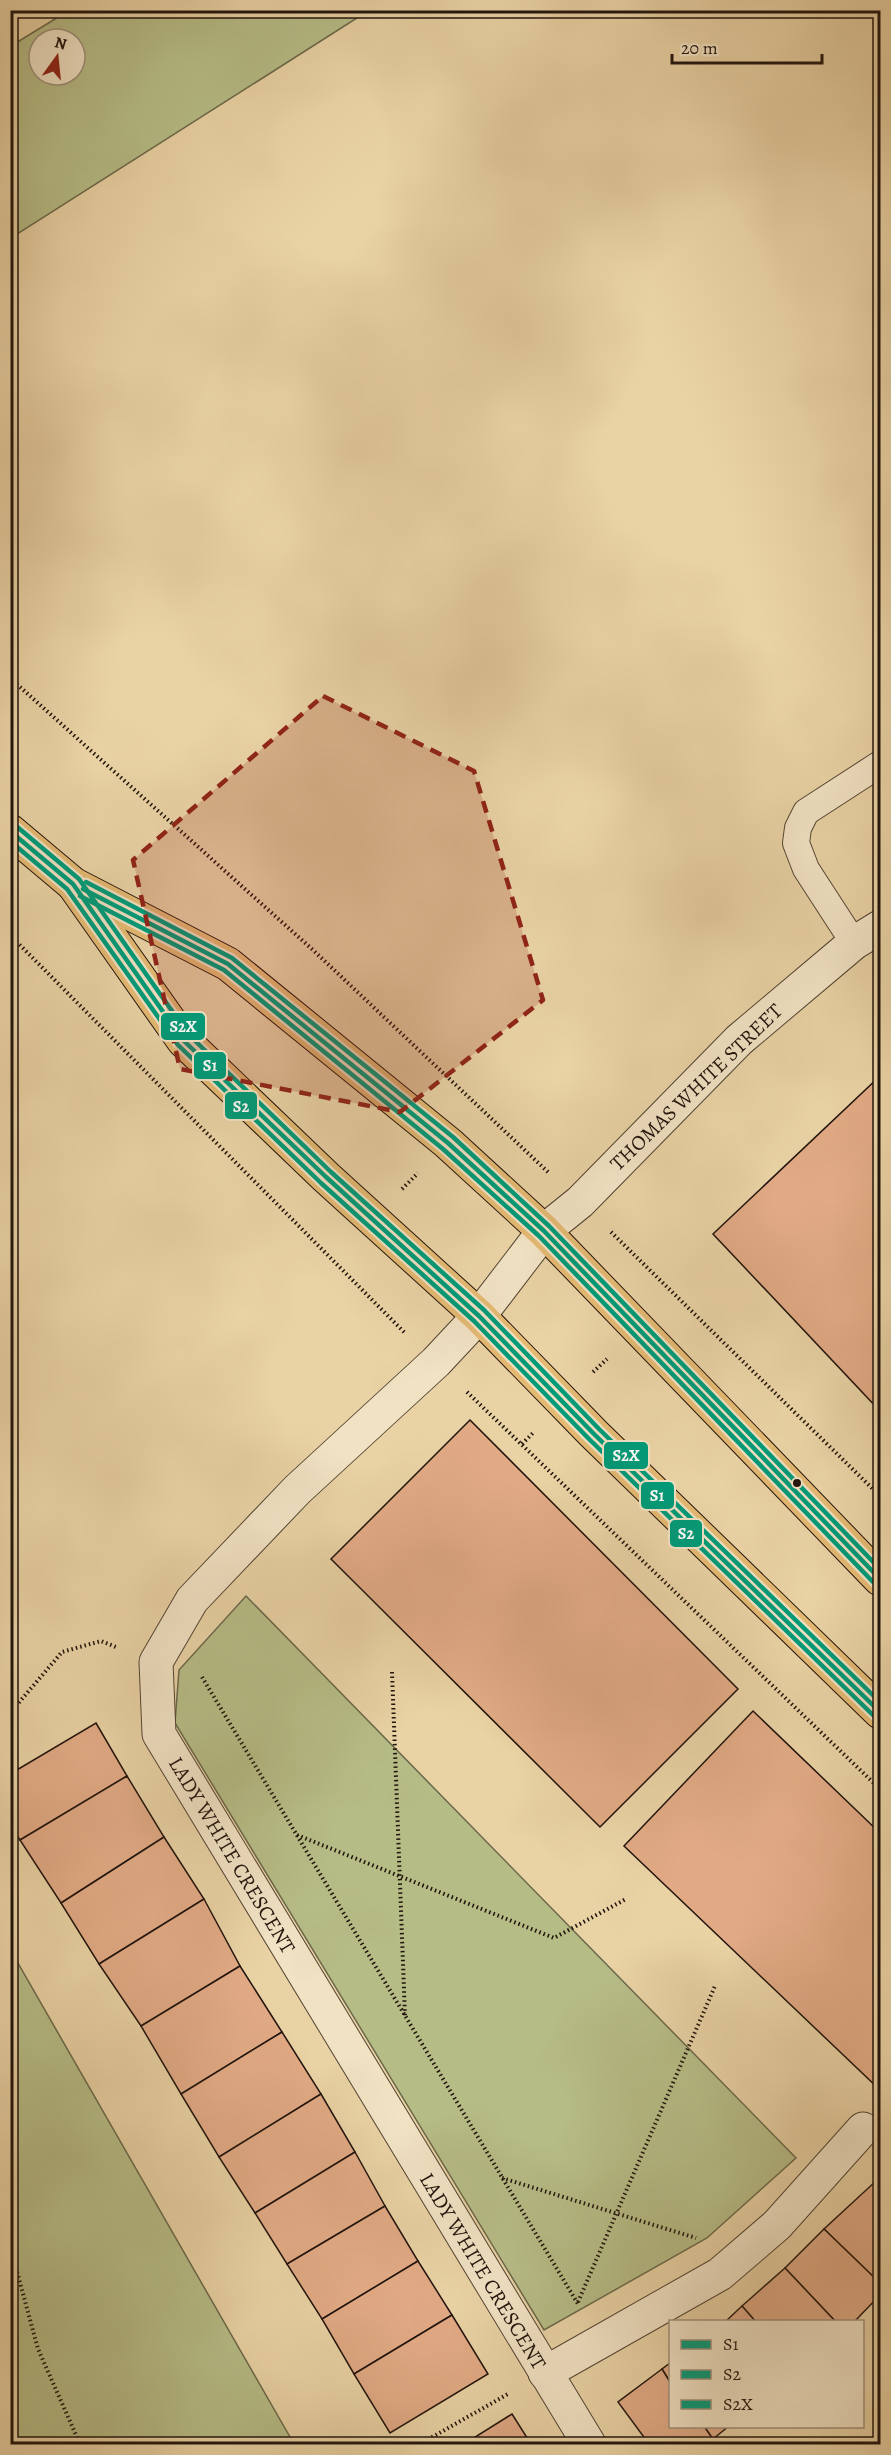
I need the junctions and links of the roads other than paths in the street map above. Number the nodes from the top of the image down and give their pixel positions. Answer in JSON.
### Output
{"nodes":[{"id":1,"x":880,"y":764,"type":"edge"},
{"id":2,"x":10,"y":831,"type":"edge"},
{"id":3,"x":73,"y":884,"type":"junction"},
{"id":4,"x":867,"y":935,"type":"edge"},
{"id":5,"x":544,"y":1231,"type":"junction"},
{"id":6,"x":479,"y":1316,"type":"junction"},
{"id":7,"x":880,"y":1579,"type":"edge"},
{"id":8,"x":880,"y":1712,"type":"edge"},
{"id":9,"x":863,"y":2129,"type":"dead end"},
{"id":10,"x":545,"y":2373,"type":"junction"},
{"id":11,"x":588,"y":2445,"type":"edge"}],
"edges":[{"from":1,"to":4,"type":"lane"},
{"from":2,"to":3,"type":"highway"},
{"from":3,"to":5,"type":"highway"},
{"from":3,"to":6,"type":"highway"},
{"from":4,"to":5,"type":"street","name":"THOMAS WHITE STREET"},
{"from":5,"to":6,"type":"street","name":"THOMAS WHITE STREET"},
{"from":5,"to":7,"type":"highway"},
{"from":6,"to":8,"type":"highway"},
{"from":6,"to":10,"type":"street","name":"LADY WHITE CRESCENT"},
{"from":9,"to":10,"type":"street"},
{"from":10,"to":11,"type":"street","name":"LADY WHITE CRESCENT"}]}
